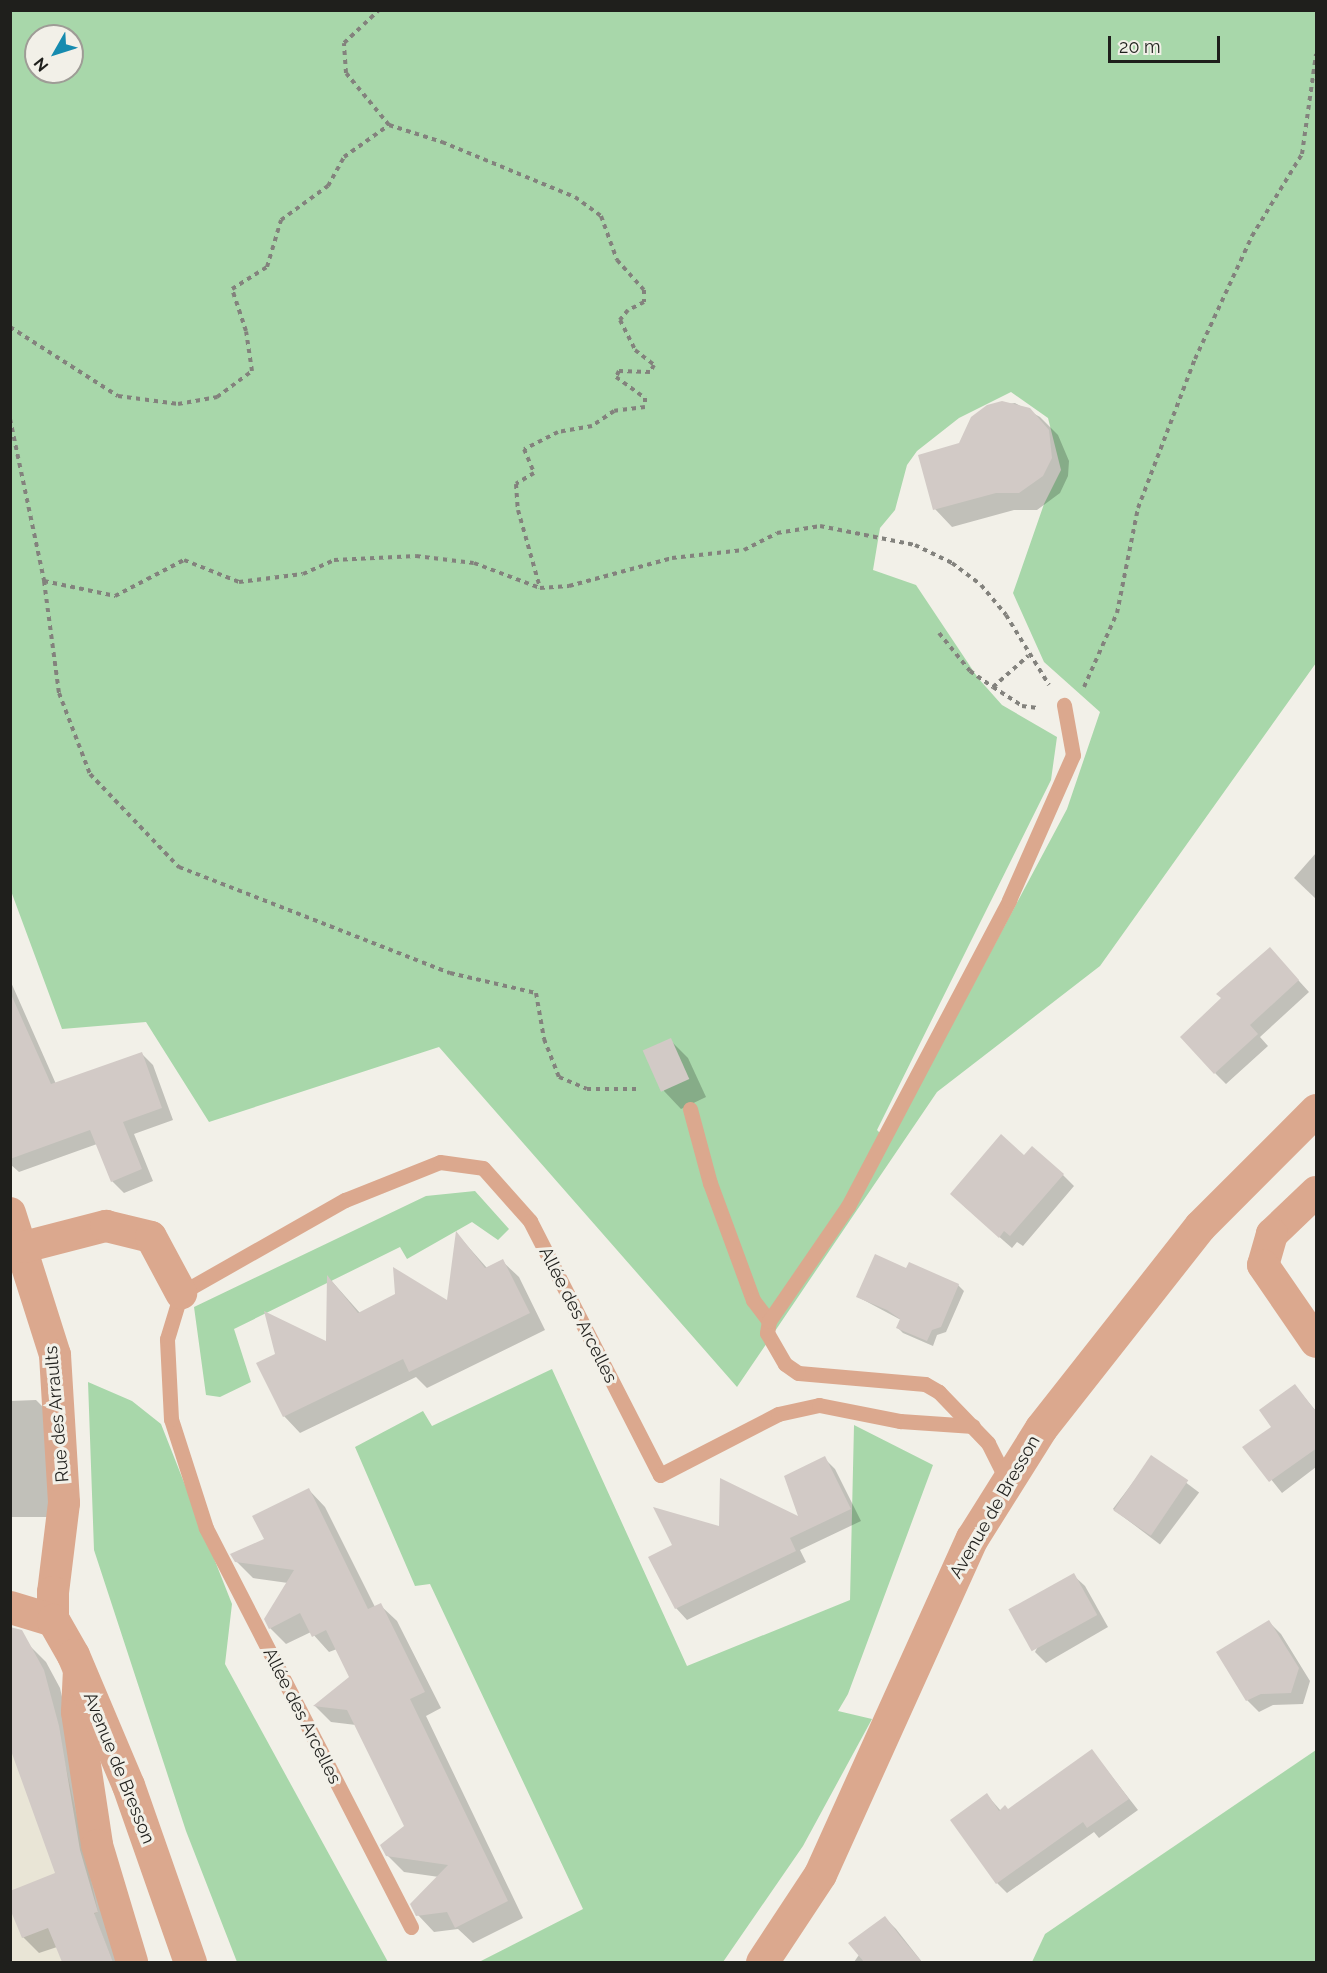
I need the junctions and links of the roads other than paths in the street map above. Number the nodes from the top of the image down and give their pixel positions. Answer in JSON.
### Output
{"nodes":[{"id":1,"x":1064,"y":705,"type":"road end"},
{"id":2,"x":690,"y":1109,"type":"dead end"},
{"id":3,"x":1317,"y":1110,"type":"edge"},
{"id":4,"x":1317,"y":1192,"type":"edge"},
{"id":5,"x":10,"y":1213,"type":"edge"},
{"id":6,"x":24,"y":1247,"type":"junction"},
{"id":7,"x":181,"y":1293,"type":"junction"},
{"id":8,"x":769,"y":1321,"type":"junction"},
{"id":9,"x":1317,"y":1342,"type":"edge"},
{"id":10,"x":973,"y":1426,"type":"junction"},
{"id":11,"x":1008,"y":1483,"type":"junction"},
{"id":12,"x":10,"y":1607,"type":"edge"},
{"id":13,"x":53,"y":1620,"type":"junction"},
{"id":14,"x":79,"y":1669,"type":"junction"},
{"id":15,"x":411,"y":1927,"type":"dead end"},
{"id":16,"x":132,"y":1962,"type":"edge"},
{"id":17,"x":190,"y":1962,"type":"edge"},
{"id":18,"x":762,"y":1962,"type":"edge"}],
"edges":[{"from":1,"to":8,"type":"lane"},
{"from":2,"to":8,"type":"lane"},
{"from":3,"to":11,"type":"street","name":"Avenue de Bresson"},
{"from":4,"to":9,"type":"street"},
{"from":5,"to":6,"type":"street","name":"Rue des Arraults"},
{"from":6,"to":7,"type":"street"},
{"from":6,"to":13,"type":"street","name":"Rue des Arraults"},
{"from":7,"to":10,"type":"lane","name":"Allée des Arcelles"},
{"from":7,"to":15,"type":"lane","name":"Allée des Arcelles"},
{"from":8,"to":10,"type":"lane"},
{"from":10,"to":11,"type":"lane"},
{"from":11,"to":18,"type":"street","name":"Avenue de Bresson"},
{"from":12,"to":13,"type":"street"},
{"from":13,"to":14,"type":"street","name":"Avenue de Bresson"},
{"from":14,"to":16,"type":"street"},
{"from":14,"to":17,"type":"street","name":"Avenue de Bresson"}]}
